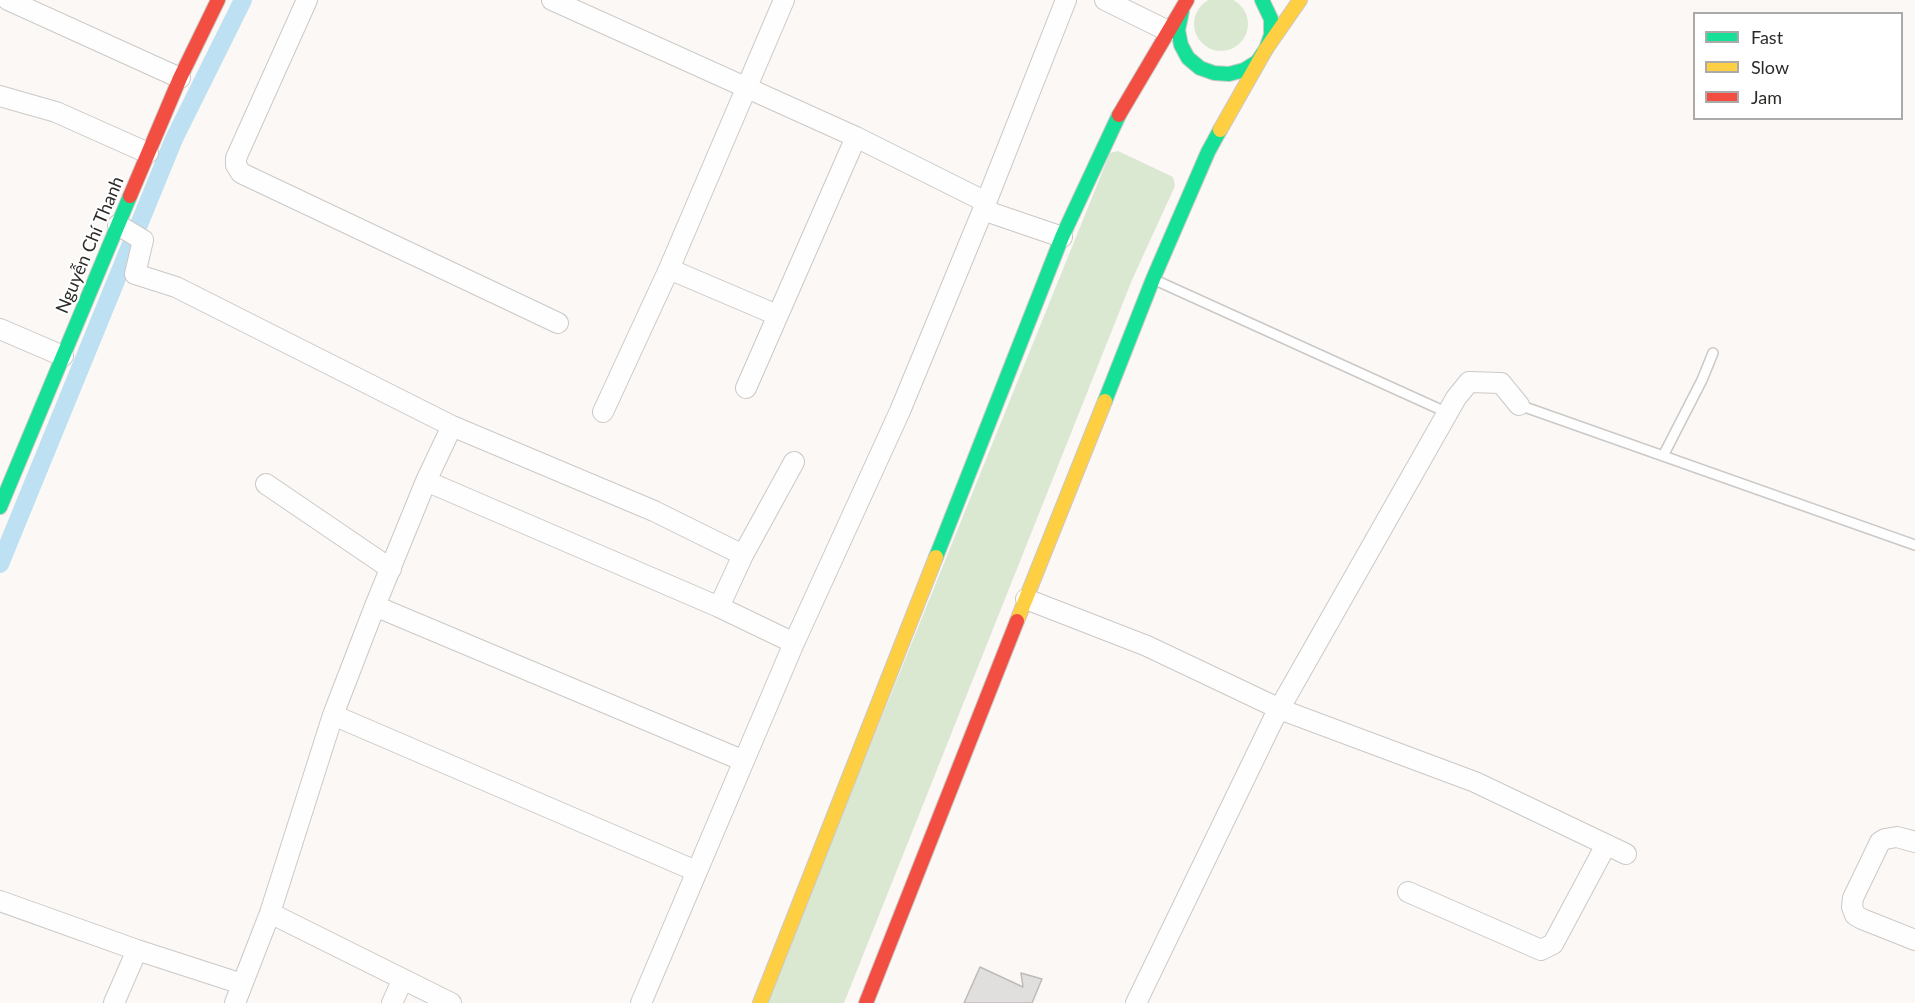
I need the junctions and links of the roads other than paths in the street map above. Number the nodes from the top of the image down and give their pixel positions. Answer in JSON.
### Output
{"nodes":[{"id":1,"x":8,"y":0,"type":"edge"},
{"id":2,"x":218,"y":0,"type":"edge"},
{"id":3,"x":307,"y":0,"type":"edge"},
{"id":4,"x":552,"y":0,"type":"edge"},
{"id":5,"x":784,"y":0,"type":"edge"},
{"id":6,"x":1066,"y":0,"type":"edge"},
{"id":7,"x":1105,"y":0,"type":"edge"},
{"id":8,"x":1187,"y":0,"type":"edge"},
{"id":9,"x":1262,"y":0,"type":"edge"},
{"id":10,"x":1285,"y":0,"type":"edge"},
{"id":11,"x":1300,"y":0,"type":"edge"},
{"id":12,"x":577,"y":5,"type":"edge"},
{"id":13,"x":1168,"y":31,"type":"junction"},
{"id":14,"x":1271,"y":35,"type":"junction"},
{"id":15,"x":1266,"y":50,"type":"junction"},
{"id":16,"x":180,"y":78,"type":"junction"},
{"id":17,"x":745,"y":87,"type":"junction"},
{"id":18,"x":0,"y":96,"type":"edge"},
{"id":19,"x":856,"y":136,"type":"junction"},
{"id":20,"x":148,"y":153,"type":"junction"},
{"id":21,"x":985,"y":206,"type":"junction"},
{"id":22,"x":128,"y":231,"type":"junction"},
{"id":23,"x":1062,"y":237,"type":"junction"},
{"id":24,"x":669,"y":269,"type":"junction"},
{"id":25,"x":1153,"y":279,"type":"junction"},
{"id":26,"x":777,"y":315,"type":"junction"},
{"id":27,"x":558,"y":323,"type":"dead end"},
{"id":28,"x":0,"y":329,"type":"edge"},
{"id":29,"x":1713,"y":353,"type":"dead end"},
{"id":30,"x":63,"y":356,"type":"junction"},
{"id":31,"x":746,"y":388,"type":"dead end"},
{"id":32,"x":1519,"y":405,"type":"joint"},
{"id":33,"x":603,"y":412,"type":"dead end"},
{"id":34,"x":1448,"y":413,"type":"junction"},
{"id":35,"x":452,"y":426,"type":"junction"},
{"id":36,"x":1664,"y":456,"type":"junction"},
{"id":37,"x":794,"y":462,"type":"dead end"},
{"id":38,"x":426,"y":481,"type":"junction"},
{"id":39,"x":266,"y":484,"type":"dead end"},
{"id":40,"x":0,"y":507,"type":"edge"},
{"id":41,"x":1915,"y":545,"type":"edge"},
{"id":42,"x":743,"y":555,"type":"junction"},
{"id":43,"x":391,"y":569,"type":"junction"},
{"id":44,"x":1026,"y":599,"type":"junction"},
{"id":45,"x":375,"y":606,"type":"junction"},
{"id":46,"x":719,"y":608,"type":"junction"},
{"id":47,"x":794,"y":643,"type":"junction"},
{"id":48,"x":1279,"y":709,"type":"junction"},
{"id":49,"x":333,"y":715,"type":"junction"},
{"id":50,"x":744,"y":760,"type":"junction"},
{"id":51,"x":1915,"y":842,"type":"edge"},
{"id":52,"x":1606,"y":845,"type":"junction"},
{"id":53,"x":1626,"y":854,"type":"dead end"},
{"id":54,"x":696,"y":871,"type":"junction"},
{"id":55,"x":1408,"y":892,"type":"dead end"},
{"id":56,"x":0,"y":901,"type":"edge"},
{"id":57,"x":270,"y":914,"type":"junction"},
{"id":58,"x":1915,"y":940,"type":"edge"},
{"id":59,"x":137,"y":950,"type":"junction"},
{"id":60,"x":402,"y":981,"type":"junction"},
{"id":61,"x":242,"y":984,"type":"junction"},
{"id":62,"x":114,"y":1003,"type":"edge"},
{"id":63,"x":235,"y":1003,"type":"edge"},
{"id":64,"x":392,"y":1003,"type":"edge"},
{"id":65,"x":451,"y":1003,"type":"edge"},
{"id":66,"x":641,"y":1003,"type":"edge"},
{"id":67,"x":760,"y":1003,"type":"edge"},
{"id":68,"x":866,"y":1003,"type":"edge"},
{"id":69,"x":1136,"y":1003,"type":"edge"}],
"edges":[{"from":1,"to":16,"type":"street"},
{"from":2,"to":16,"type":"street","name":"Nguyễn Chí Thanh"},
{"from":3,"to":27,"type":"street"},
{"from":4,"to":12,"type":"street"},
{"from":5,"to":17,"type":"street"},
{"from":6,"to":21,"type":"street"},
{"from":7,"to":13,"type":"street"},
{"from":8,"to":13,"type":"street"},
{"from":8,"to":15,"type":"street"},
{"from":9,"to":14,"type":"street"},
{"from":10,"to":14,"type":"street"},
{"from":11,"to":15,"type":"street"},
{"from":12,"to":17,"type":"street"},
{"from":13,"to":23,"type":"street"},
{"from":14,"to":15,"type":"street"},
{"from":15,"to":25,"type":"street"},
{"from":16,"to":20,"type":"street","name":"Nguyễn Chí Thanh"},
{"from":17,"to":19,"type":"street"},
{"from":17,"to":24,"type":"street"},
{"from":18,"to":20,"type":"street"},
{"from":19,"to":21,"type":"street"},
{"from":19,"to":26,"type":"street"},
{"from":20,"to":22,"type":"street","name":"Nguyễn Chí Thanh"},
{"from":21,"to":23,"type":"street"},
{"from":21,"to":47,"type":"street"},
{"from":22,"to":30,"type":"street","name":"Nguyễn Chí Thanh"},
{"from":22,"to":35,"type":"street"},
{"from":23,"to":67,"type":"street"},
{"from":24,"to":26,"type":"street"},
{"from":24,"to":33,"type":"street"},
{"from":25,"to":34,"type":"lane"},
{"from":25,"to":44,"type":"street"},
{"from":26,"to":31,"type":"street"},
{"from":28,"to":30,"type":"street"},
{"from":29,"to":36,"type":"lane"},
{"from":30,"to":40,"type":"street","name":"Nguyễn Chí Thanh"},
{"from":32,"to":34,"type":"street"},
{"from":32,"to":36,"type":"lane"},
{"from":34,"to":48,"type":"street"},
{"from":35,"to":38,"type":"street"},
{"from":35,"to":42,"type":"street"},
{"from":36,"to":41,"type":"lane"},
{"from":37,"to":42,"type":"street"},
{"from":38,"to":43,"type":"street"},
{"from":38,"to":46,"type":"street"},
{"from":39,"to":43,"type":"street"},
{"from":42,"to":46,"type":"street"},
{"from":43,"to":45,"type":"street"},
{"from":44,"to":48,"type":"street"},
{"from":44,"to":68,"type":"street"},
{"from":45,"to":49,"type":"street"},
{"from":45,"to":50,"type":"street"},
{"from":46,"to":47,"type":"street"},
{"from":47,"to":50,"type":"street"},
{"from":48,"to":52,"type":"street"},
{"from":48,"to":69,"type":"street"},
{"from":49,"to":54,"type":"street"},
{"from":49,"to":57,"type":"street"},
{"from":50,"to":54,"type":"street"},
{"from":51,"to":58,"type":"street"},
{"from":52,"to":53,"type":"street"},
{"from":52,"to":55,"type":"street"},
{"from":54,"to":66,"type":"street"},
{"from":56,"to":59,"type":"street"},
{"from":57,"to":60,"type":"street"},
{"from":57,"to":61,"type":"street"},
{"from":59,"to":61,"type":"street"},
{"from":59,"to":62,"type":"street"},
{"from":60,"to":64,"type":"street"},
{"from":60,"to":65,"type":"street"},
{"from":61,"to":63,"type":"street"}]}
